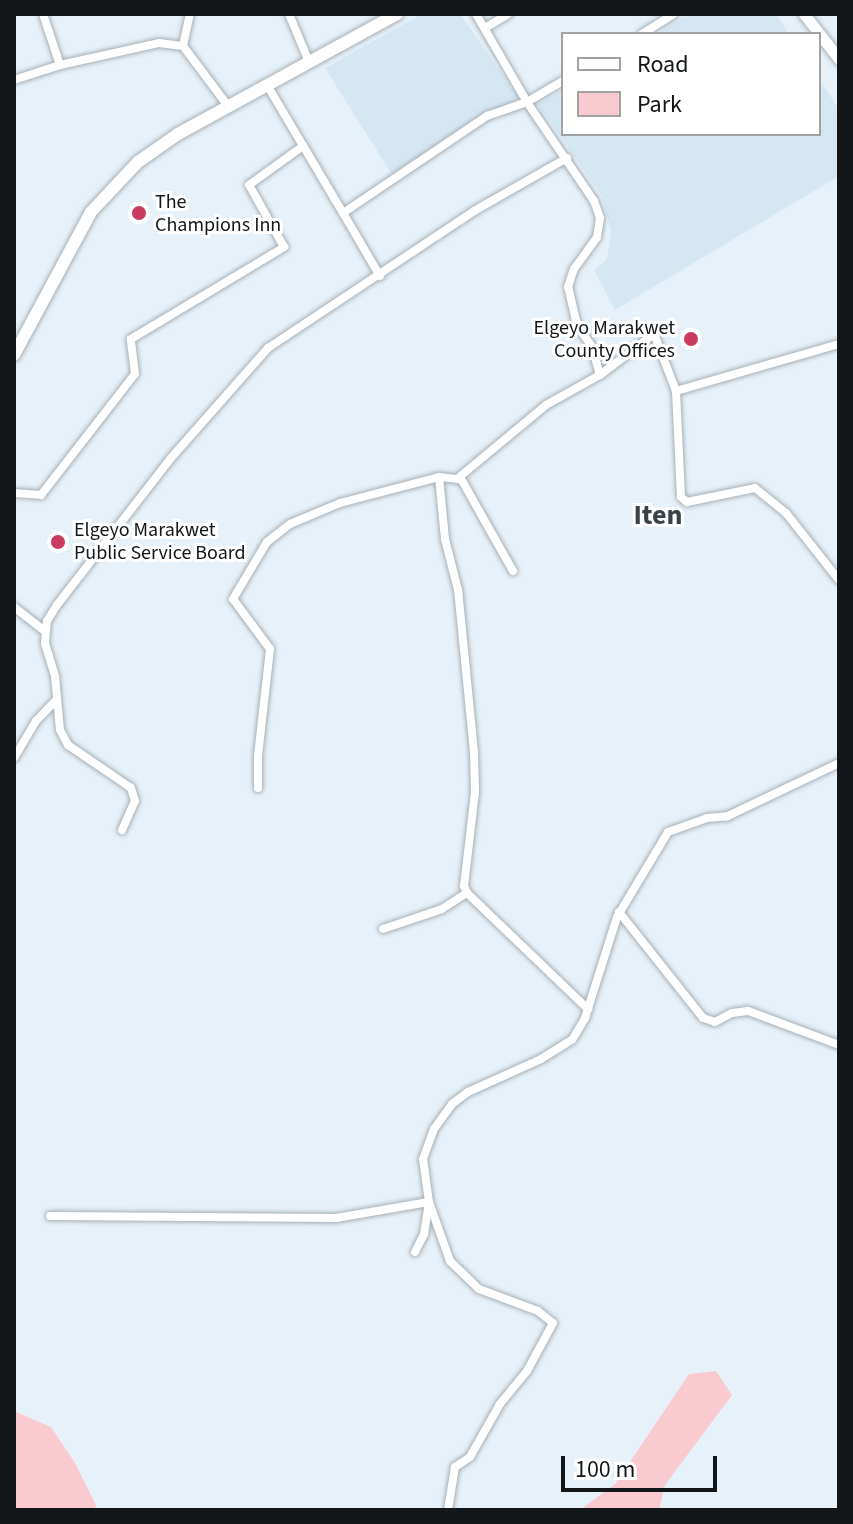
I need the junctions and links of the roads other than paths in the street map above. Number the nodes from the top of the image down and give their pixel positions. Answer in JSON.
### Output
{"nodes":[{"id":1,"x":43,"y":14,"type":"edge"},
{"id":2,"x":181,"y":14,"type":"edge"},
{"id":3,"x":190,"y":14,"type":"edge"},
{"id":4,"x":289,"y":14,"type":"edge"},
{"id":5,"x":397,"y":14,"type":"edge"},
{"id":6,"x":476,"y":14,"type":"edge"},
{"id":7,"x":508,"y":14,"type":"edge"},
{"id":8,"x":674,"y":14,"type":"edge"},
{"id":9,"x":804,"y":14,"type":"edge"},
{"id":10,"x":187,"y":27,"type":"junction"},
{"id":11,"x":485,"y":28,"type":"junction"},
{"id":12,"x":645,"y":32,"type":"edge"},
{"id":13,"x":818,"y":32,"type":"edge"},
{"id":14,"x":821,"y":36,"type":"edge"},
{"id":15,"x":183,"y":46,"type":"junction"},
{"id":16,"x":839,"y":59,"type":"edge"},
{"id":17,"x":309,"y":62,"type":"junction"},
{"id":18,"x":60,"y":65,"type":"junction"},
{"id":19,"x":16,"y":81,"type":"edge"},
{"id":20,"x":561,"y":82,"type":"edge"},
{"id":21,"x":267,"y":85,"type":"junction"},
{"id":22,"x":527,"y":102,"type":"junction"},
{"id":23,"x":228,"y":106,"type":"junction"},
{"id":24,"x":303,"y":146,"type":"junction"},
{"id":25,"x":567,"y":158,"type":"junction"},
{"id":26,"x":343,"y":213,"type":"junction"},
{"id":27,"x":380,"y":276,"type":"junction"},
{"id":28,"x":839,"y":344,"type":"edge"},
{"id":29,"x":14,"y":355,"type":"edge"},
{"id":30,"x":600,"y":375,"type":"junction"},
{"id":31,"x":676,"y":391,"type":"junction"},
{"id":32,"x":439,"y":477,"type":"junction"},
{"id":33,"x":460,"y":477,"type":"junction"},
{"id":34,"x":14,"y":493,"type":"edge"},
{"id":35,"x":513,"y":571,"type":"dead end"},
{"id":36,"x":839,"y":580,"type":"edge"},
{"id":37,"x":14,"y":607,"type":"edge"},
{"id":38,"x":45,"y":631,"type":"junction"},
{"id":39,"x":56,"y":700,"type":"junction"},
{"id":40,"x":14,"y":758,"type":"edge"},
{"id":41,"x":839,"y":763,"type":"edge"},
{"id":42,"x":258,"y":788,"type":"dead end"},
{"id":43,"x":122,"y":830,"type":"dead end"},
{"id":44,"x":467,"y":893,"type":"junction"},
{"id":45,"x":619,"y":912,"type":"junction"},
{"id":46,"x":383,"y":929,"type":"dead end"},
{"id":47,"x":588,"y":1009,"type":"junction"},
{"id":48,"x":839,"y":1045,"type":"edge"},
{"id":49,"x":429,"y":1202,"type":"junction"},
{"id":50,"x":50,"y":1216,"type":"dead end"},
{"id":51,"x":415,"y":1252,"type":"dead end"},
{"id":52,"x":448,"y":1510,"type":"edge"}],
"edges":[{"from":1,"to":18,"type":"street"},
{"from":2,"to":10,"type":"street"},
{"from":3,"to":10,"type":"street"},
{"from":4,"to":17,"type":"street"},
{"from":5,"to":17,"type":"main road"},
{"from":6,"to":11,"type":"street"},
{"from":7,"to":11,"type":"street"},
{"from":8,"to":12,"type":"street"},
{"from":9,"to":13,"type":"main road"},
{"from":10,"to":15,"type":"street"},
{"from":11,"to":22,"type":"street"},
{"from":14,"to":16,"type":"main road"},
{"from":15,"to":18,"type":"street"},
{"from":15,"to":23,"type":"street"},
{"from":17,"to":21,"type":"main road"},
{"from":18,"to":19,"type":"street"},
{"from":20,"to":22,"type":"street"},
{"from":21,"to":23,"type":"main road"},
{"from":21,"to":24,"type":"street"},
{"from":22,"to":25,"type":"street"},
{"from":22,"to":26,"type":"street"},
{"from":23,"to":29,"type":"main road"},
{"from":24,"to":26,"type":"street"},
{"from":24,"to":34,"type":"street"},
{"from":25,"to":27,"type":"street"},
{"from":25,"to":30,"type":"street"},
{"from":26,"to":27,"type":"street"},
{"from":27,"to":38,"type":"street"},
{"from":28,"to":31,"type":"street"},
{"from":30,"to":31,"type":"street"},
{"from":30,"to":33,"type":"street"},
{"from":31,"to":36,"type":"street"},
{"from":32,"to":33,"type":"street"},
{"from":32,"to":42,"type":"street"},
{"from":32,"to":44,"type":"street"},
{"from":33,"to":35,"type":"street"},
{"from":37,"to":38,"type":"street"},
{"from":38,"to":39,"type":"street"},
{"from":39,"to":40,"type":"street"},
{"from":39,"to":43,"type":"street"},
{"from":41,"to":45,"type":"street"},
{"from":44,"to":46,"type":"street"},
{"from":44,"to":47,"type":"street"},
{"from":45,"to":47,"type":"street"},
{"from":45,"to":48,"type":"street"},
{"from":47,"to":49,"type":"street"},
{"from":49,"to":50,"type":"street"},
{"from":49,"to":51,"type":"street"},
{"from":49,"to":52,"type":"street"}]}
